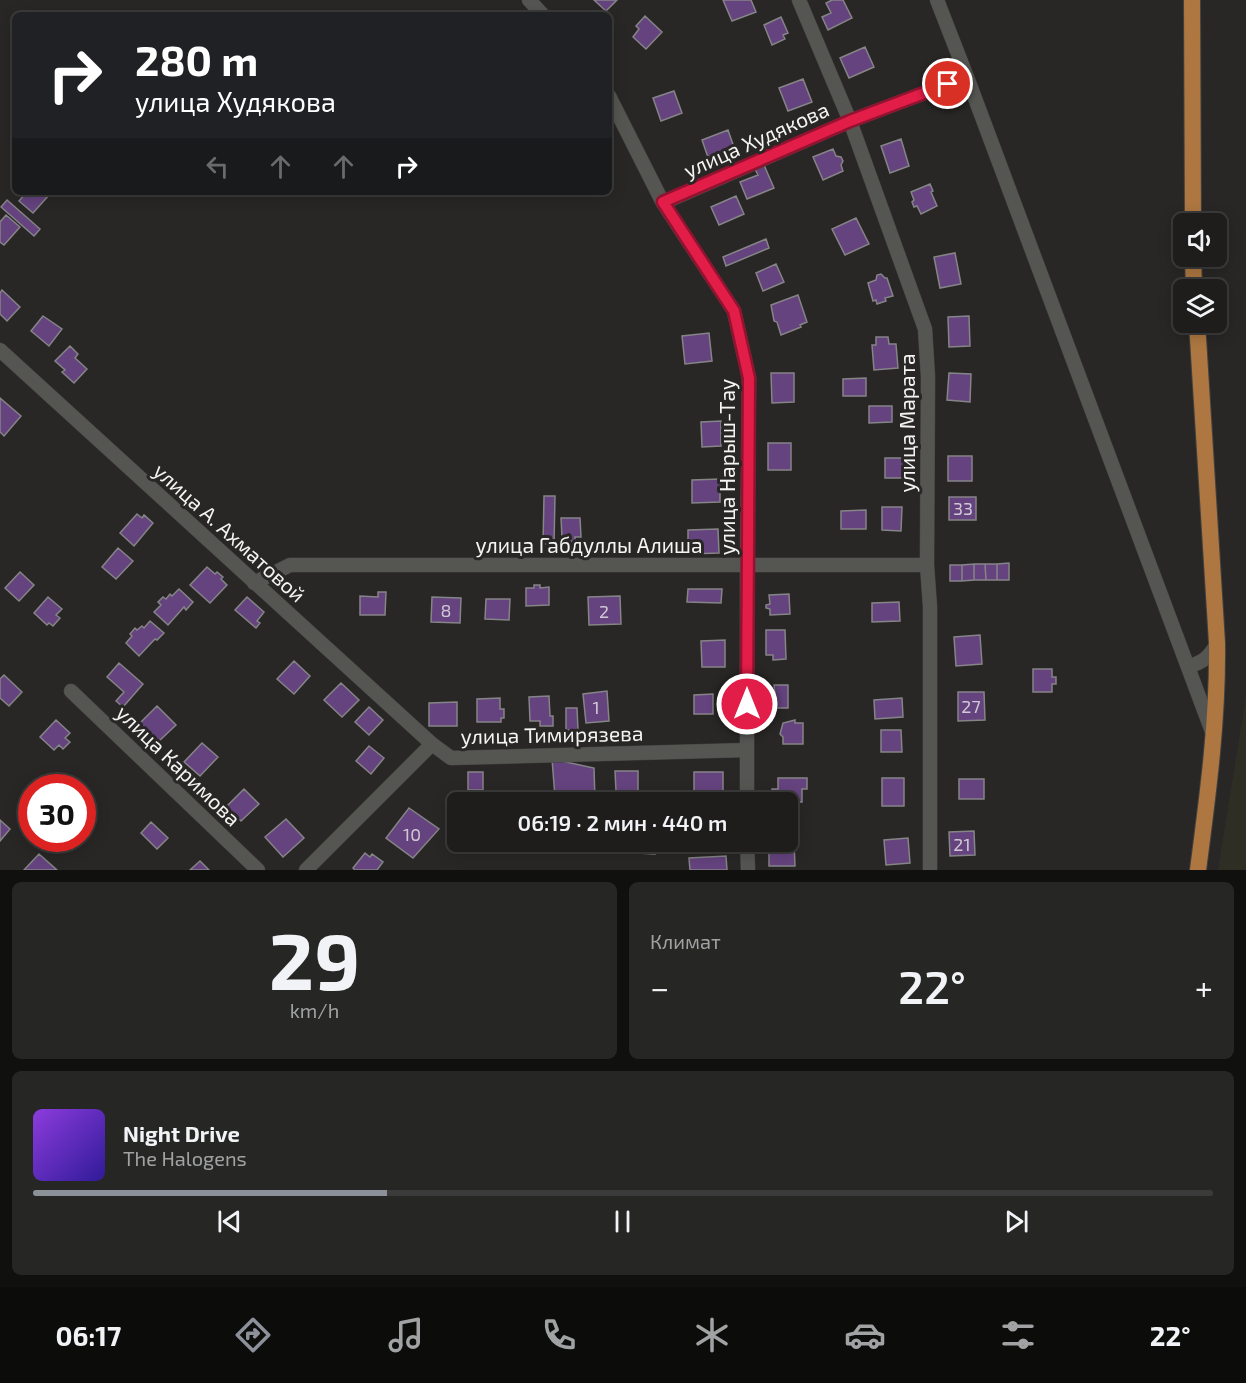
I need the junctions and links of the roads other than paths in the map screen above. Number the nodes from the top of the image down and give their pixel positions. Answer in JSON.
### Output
{"nodes":[{"id":1,"x":529,"y":0,"type":"edge"},
{"id":2,"x":799,"y":0,"type":"edge"},
{"id":3,"x":937,"y":0,"type":"edge"},
{"id":4,"x":1192,"y":0,"type":"edge"},
{"id":5,"x":540,"y":12,"type":"edge"},
{"id":6,"x":967,"y":77,"type":"junction"},
{"id":7,"x":612,"y":102,"type":"edge"},
{"id":8,"x":850,"y":121,"type":"junction"},
{"id":9,"x":663,"y":202,"type":"junction"},
{"id":10,"x":1193,"y":213,"type":"edge"},
{"id":11,"x":1198,"y":333,"type":"edge"},
{"id":12,"x":0,"y":350,"type":"edge"},
{"id":13,"x":927,"y":565,"type":"junction"},
{"id":14,"x":747,"y":566,"type":"junction"},
{"id":15,"x":254,"y":583,"type":"junction"},
{"id":16,"x":1217,"y":643,"type":"junction"},
{"id":17,"x":1188,"y":667,"type":"junction"},
{"id":18,"x":71,"y":691,"type":"dead end"},
{"id":19,"x":1214,"y":736,"type":"junction"},
{"id":20,"x":432,"y":744,"type":"junction"},
{"id":21,"x":747,"y":750,"type":"junction"},
{"id":22,"x":747,"y":792,"type":"edge"},
{"id":23,"x":747,"y":852,"type":"edge"},
{"id":24,"x":258,"y":870,"type":"edge"},
{"id":25,"x":306,"y":870,"type":"edge"},
{"id":26,"x":748,"y":870,"type":"edge"},
{"id":27,"x":930,"y":870,"type":"edge"},
{"id":28,"x":1198,"y":870,"type":"edge"}],
"edges":[{"from":1,"to":5,"type":"street"},
{"from":2,"to":8,"type":"street","name":"улица Марата"},
{"from":3,"to":6,"type":"street"},
{"from":4,"to":10,"type":"main road"},
{"from":6,"to":8,"type":"street","name":"улица Худякова"},
{"from":6,"to":17,"type":"street"},
{"from":7,"to":9,"type":"street","name":"улица Нарыш-Тау"},
{"from":8,"to":9,"type":"street","name":"улица Худякова"},
{"from":8,"to":13,"type":"street","name":"улица Марата"},
{"from":9,"to":14,"type":"street","name":"улица Нарыш-Тау"},
{"from":11,"to":16,"type":"main road"},
{"from":12,"to":15,"type":"street","name":"улица А. Ахматовой"},
{"from":13,"to":14,"type":"street","name":"улица Габдуллы Алиша"},
{"from":13,"to":27,"type":"street","name":"улица Марата"},
{"from":14,"to":15,"type":"street","name":"улица Габдуллы Алиша"},
{"from":14,"to":21,"type":"street","name":"улица Нарыш-Тау"},
{"from":15,"to":20,"type":"street","name":"улица А. Ахматовой"},
{"from":16,"to":17,"type":"street"},
{"from":16,"to":19,"type":"main road"},
{"from":17,"to":19,"type":"street"},
{"from":18,"to":24,"type":"street","name":"улица Каримова"},
{"from":19,"to":28,"type":"main road"},
{"from":20,"to":21,"type":"street","name":"улица Тимирязева"},
{"from":20,"to":25,"type":"street","name":"улица Тимирязева"},
{"from":21,"to":22,"type":"street","name":"улица Нарыш-Тау"},
{"from":23,"to":26,"type":"street"}]}
